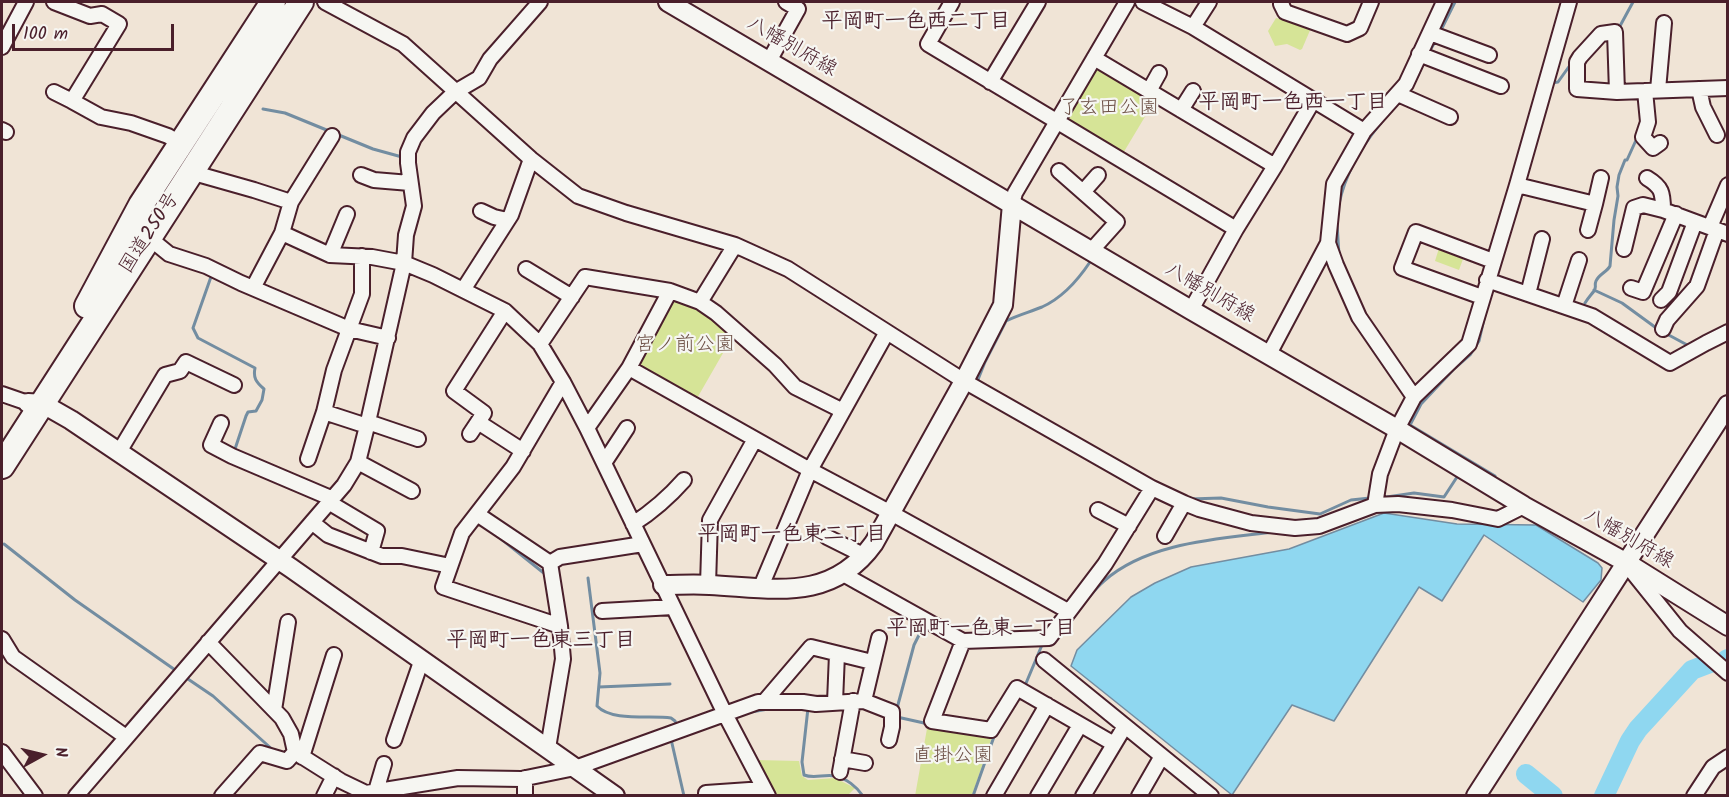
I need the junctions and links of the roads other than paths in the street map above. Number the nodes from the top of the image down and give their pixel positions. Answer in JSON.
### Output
{"nodes":[{"id":1,"x":26,"y":2,"type":"edge"},
{"id":2,"x":54,"y":2,"type":"edge"},
{"id":3,"x":273,"y":2,"type":"edge"},
{"id":4,"x":284,"y":2,"type":"edge"},
{"id":5,"x":301,"y":2,"type":"edge"},
{"id":6,"x":325,"y":2,"type":"edge"},
{"id":7,"x":540,"y":2,"type":"edge"},
{"id":8,"x":668,"y":2,"type":"edge"},
{"id":9,"x":952,"y":2,"type":"edge"},
{"id":10,"x":1038,"y":2,"type":"edge"},
{"id":11,"x":1127,"y":2,"type":"edge"},
{"id":12,"x":1143,"y":2,"type":"edge"},
{"id":13,"x":1209,"y":2,"type":"edge"},
{"id":14,"x":1282,"y":2,"type":"edge"},
{"id":15,"x":1371,"y":2,"type":"edge"},
{"id":16,"x":1442,"y":2,"type":"edge"},
{"id":17,"x":1569,"y":2,"type":"edge"},
{"id":18,"x":795,"y":4,"type":"edge"},
{"id":19,"x":105,"y":8,"type":"edge"},
{"id":20,"x":1664,"y":22,"type":"dead end"},
{"id":21,"x":1193,"y":27,"type":"junction"},
{"id":22,"x":1430,"y":33,"type":"junction"},
{"id":23,"x":2,"y":47,"type":"edge"},
{"id":24,"x":1419,"y":54,"type":"junction"},
{"id":25,"x":1488,"y":55,"type":"dead end"},
{"id":26,"x":1094,"y":58,"type":"junction"},
{"id":27,"x":768,"y":61,"type":"junction"},
{"id":28,"x":1160,"y":73,"type":"dead end"},
{"id":29,"x":990,"y":82,"type":"junction"},
{"id":30,"x":1502,"y":86,"type":"dead end"},
{"id":31,"x":1728,"y":88,"type":"edge"},
{"id":32,"x":1699,"y":89,"type":"junction"},
{"id":33,"x":1651,"y":90,"type":"junction"},
{"id":34,"x":1149,"y":91,"type":"junction"},
{"id":35,"x":1193,"y":91,"type":"dead end"},
{"id":36,"x":54,"y":92,"type":"dead end"},
{"id":37,"x":455,"y":92,"type":"junction"},
{"id":38,"x":1617,"y":92,"type":"junction"},
{"id":39,"x":1398,"y":94,"type":"junction"},
{"id":40,"x":231,"y":96,"type":"junction"},
{"id":41,"x":72,"y":101,"type":"junction"},
{"id":42,"x":1313,"y":101,"type":"junction"},
{"id":43,"x":1181,"y":110,"type":"junction"},
{"id":44,"x":1443,"y":117,"type":"dead end"},
{"id":45,"x":1056,"y":122,"type":"junction"},
{"id":46,"x":1364,"y":131,"type":"junction"},
{"id":47,"x":1717,"y":135,"type":"dead end"},
{"id":48,"x":332,"y":136,"type":"dead end"},
{"id":49,"x":180,"y":143,"type":"junction"},
{"id":50,"x":1659,"y":149,"type":"dead end"},
{"id":51,"x":531,"y":159,"type":"junction"},
{"id":52,"x":1275,"y":166,"type":"junction"},
{"id":53,"x":1059,"y":171,"type":"dead end"},
{"id":54,"x":1098,"y":175,"type":"dead end"},
{"id":55,"x":201,"y":176,"type":"dead end"},
{"id":56,"x":1601,"y":178,"type":"dead end"},
{"id":57,"x":1647,"y":178,"type":"dead end"},
{"id":58,"x":369,"y":181,"type":"dead end"},
{"id":59,"x":410,"y":183,"type":"junction"},
{"id":60,"x":1517,"y":185,"type":"junction"},
{"id":61,"x":1728,"y":185,"type":"edge"},
{"id":62,"x":1083,"y":192,"type":"junction"},
{"id":63,"x":291,"y":202,"type":"junction"},
{"id":64,"x":1012,"y":204,"type":"junction"},
{"id":65,"x":1595,"y":204,"type":"junction"},
{"id":66,"x":480,"y":211,"type":"dead end"},
{"id":67,"x":1670,"y":212,"type":"junction"},
{"id":68,"x":347,"y":214,"type":"dead end"},
{"id":69,"x":507,"y":220,"type":"junction"},
{"id":70,"x":1695,"y":222,"type":"junction"},
{"id":71,"x":1236,"y":228,"type":"junction"},
{"id":72,"x":1588,"y":230,"type":"dead end"},
{"id":73,"x":1718,"y":231,"type":"edge"},
{"id":74,"x":282,"y":233,"type":"junction"},
{"id":75,"x":1542,"y":239,"type":"dead end"},
{"id":76,"x":153,"y":241,"type":"dead end"},
{"id":77,"x":1328,"y":243,"type":"junction"},
{"id":78,"x":735,"y":245,"type":"junction"},
{"id":79,"x":1624,"y":249,"type":"dead end"},
{"id":80,"x":1091,"y":251,"type":"junction"},
{"id":81,"x":330,"y":255,"type":"junction"},
{"id":82,"x":362,"y":256,"type":"junction"},
{"id":83,"x":1579,"y":260,"type":"dead end"},
{"id":84,"x":1493,"y":261,"type":"junction"},
{"id":85,"x":404,"y":263,"type":"junction"},
{"id":86,"x":1638,"y":265,"type":"dead end"},
{"id":87,"x":526,"y":269,"type":"dead end"},
{"id":88,"x":1652,"y":270,"type":"junction"},
{"id":89,"x":1487,"y":280,"type":"junction"},
{"id":90,"x":254,"y":288,"type":"junction"},
{"id":91,"x":1631,"y":288,"type":"dead end"},
{"id":92,"x":463,"y":290,"type":"junction"},
{"id":93,"x":670,"y":291,"type":"junction"},
{"id":94,"x":1528,"y":294,"type":"junction"},
{"id":95,"x":572,"y":297,"type":"junction"},
{"id":96,"x":1482,"y":297,"type":"junction"},
{"id":97,"x":1661,"y":300,"type":"dead end"},
{"id":98,"x":700,"y":302,"type":"junction"},
{"id":99,"x":87,"y":306,"type":"junction"},
{"id":100,"x":1564,"y":306,"type":"junction"},
{"id":101,"x":1191,"y":310,"type":"junction"},
{"id":102,"x":505,"y":311,"type":"junction"},
{"id":103,"x":350,"y":329,"type":"junction"},
{"id":104,"x":1663,"y":329,"type":"dead end"},
{"id":105,"x":887,"y":332,"type":"junction"},
{"id":106,"x":1728,"y":332,"type":"edge"},
{"id":107,"x":388,"y":338,"type":"junction"},
{"id":108,"x":540,"y":344,"type":"junction"},
{"id":109,"x":1269,"y":354,"type":"junction"},
{"id":110,"x":629,"y":368,"type":"junction"},
{"id":111,"x":964,"y":381,"type":"junction"},
{"id":112,"x":563,"y":382,"type":"junction"},
{"id":113,"x":234,"y":385,"type":"dead end"},
{"id":114,"x":2,"y":394,"type":"edge"},
{"id":115,"x":1414,"y":397,"type":"junction"},
{"id":116,"x":36,"y":403,"type":"junction"},
{"id":117,"x":1728,"y":405,"type":"edge"},
{"id":118,"x":843,"y":411,"type":"junction"},
{"id":119,"x":324,"y":412,"type":"junction"},
{"id":120,"x":478,"y":422,"type":"junction"},
{"id":121,"x":221,"y":423,"type":"dead end"},
{"id":122,"x":368,"y":424,"type":"junction"},
{"id":123,"x":587,"y":428,"type":"junction"},
{"id":124,"x":627,"y":428,"type":"dead end"},
{"id":125,"x":1397,"y":429,"type":"junction"},
{"id":126,"x":470,"y":434,"type":"dead end"},
{"id":127,"x":418,"y":439,"type":"dead end"},
{"id":128,"x":755,"y":439,"type":"junction"},
{"id":129,"x":2,"y":444,"type":"edge"},
{"id":130,"x":523,"y":451,"type":"junction"},
{"id":131,"x":119,"y":452,"type":"junction"},
{"id":132,"x":308,"y":459,"type":"dead end"},
{"id":133,"x":358,"y":462,"type":"junction"},
{"id":134,"x":604,"y":463,"type":"junction"},
{"id":135,"x":2,"y":466,"type":"edge"},
{"id":136,"x":810,"y":470,"type":"junction"},
{"id":137,"x":684,"y":480,"type":"dead end"},
{"id":138,"x":1152,"y":488,"type":"junction"},
{"id":139,"x":412,"y":491,"type":"dead end"},
{"id":140,"x":331,"y":501,"type":"junction"},
{"id":141,"x":1184,"y":503,"type":"junction"},
{"id":142,"x":1375,"y":506,"type":"junction"},
{"id":143,"x":1524,"y":506,"type":"junction"},
{"id":144,"x":1098,"y":510,"type":"dead end"},
{"id":145,"x":891,"y":513,"type":"junction"},
{"id":146,"x":477,"y":514,"type":"junction"},
{"id":147,"x":313,"y":523,"type":"junction"},
{"id":148,"x":633,"y":524,"type":"junction"},
{"id":149,"x":1129,"y":526,"type":"junction"},
{"id":150,"x":1166,"y":536,"type":"dead end"},
{"id":151,"x":827,"y":537,"type":"dead end"},
{"id":152,"x":643,"y":544,"type":"junction"},
{"id":153,"x":371,"y":552,"type":"junction"},
{"id":154,"x":865,"y":556,"type":"junction"},
{"id":155,"x":280,"y":561,"type":"junction"},
{"id":156,"x":550,"y":563,"type":"junction"},
{"id":157,"x":1627,"y":563,"type":"junction"},
{"id":158,"x":450,"y":566,"type":"junction"},
{"id":159,"x":843,"y":574,"type":"junction"},
{"id":160,"x":663,"y":585,"type":"junction"},
{"id":161,"x":708,"y":585,"type":"junction"},
{"id":162,"x":760,"y":589,"type":"junction"},
{"id":163,"x":673,"y":607,"type":"junction"},
{"id":164,"x":602,"y":610,"type":"dead end"},
{"id":165,"x":1068,"y":611,"type":"junction"},
{"id":166,"x":288,"y":622,"type":"dead end"},
{"id":167,"x":560,"y":626,"type":"junction"},
{"id":168,"x":1728,"y":626,"type":"edge"},
{"id":169,"x":879,"y":638,"type":"dead end"},
{"id":170,"x":2,"y":639,"type":"edge"},
{"id":171,"x":963,"y":641,"type":"junction"},
{"id":172,"x":208,"y":642,"type":"junction"},
{"id":173,"x":837,"y":654,"type":"junction"},
{"id":174,"x":334,"y":655,"type":"dead end"},
{"id":175,"x":422,"y":659,"type":"junction"},
{"id":176,"x":1044,"y":660,"type":"dead end"},
{"id":177,"x":872,"y":662,"type":"junction"},
{"id":178,"x":1728,"y":673,"type":"edge"},
{"id":179,"x":858,"y":701,"type":"junction"},
{"id":180,"x":764,"y":702,"type":"junction"},
{"id":181,"x":835,"y":702,"type":"junction"},
{"id":182,"x":1047,"y":705,"type":"junction"},
{"id":183,"x":274,"y":710,"type":"junction"},
{"id":184,"x":725,"y":714,"type":"junction"},
{"id":185,"x":1080,"y":724,"type":"junction"},
{"id":186,"x":1125,"y":726,"type":"junction"},
{"id":187,"x":126,"y":737,"type":"junction"},
{"id":188,"x":394,"y":740,"type":"dead end"},
{"id":189,"x":889,"y":740,"type":"dead end"},
{"id":190,"x":1114,"y":744,"type":"junction"},
{"id":191,"x":548,"y":748,"type":"junction"},
{"id":192,"x":2,"y":752,"type":"edge"},
{"id":193,"x":298,"y":754,"type":"junction"},
{"id":194,"x":1162,"y":756,"type":"junction"},
{"id":195,"x":1728,"y":758,"type":"edge"},
{"id":196,"x":865,"y":763,"type":"dead end"},
{"id":197,"x":384,"y":764,"type":"dead end"},
{"id":198,"x":575,"y":768,"type":"junction"},
{"id":199,"x":334,"y":777,"type":"junction"},
{"id":200,"x":525,"y":778,"type":"junction"},
{"id":201,"x":766,"y":792,"type":"edge"},
{"id":202,"x":372,"y":793,"type":"edge"},
{"id":203,"x":1202,"y":793,"type":"edge"},
{"id":204,"x":1700,"y":793,"type":"edge"},
{"id":205,"x":35,"y":795,"type":"edge"},
{"id":206,"x":76,"y":795,"type":"edge"},
{"id":207,"x":222,"y":795,"type":"edge"},
{"id":208,"x":324,"y":795,"type":"edge"},
{"id":209,"x":525,"y":795,"type":"edge"},
{"id":210,"x":615,"y":795,"type":"edge"},
{"id":211,"x":706,"y":795,"type":"edge"},
{"id":212,"x":994,"y":795,"type":"edge"},
{"id":213,"x":1038,"y":795,"type":"edge"},
{"id":214,"x":1083,"y":795,"type":"edge"},
{"id":215,"x":1138,"y":795,"type":"edge"},
{"id":216,"x":1476,"y":795,"type":"edge"}],
"edges":[{"from":1,"to":23,"type":"street"},
{"from":2,"to":19,"type":"street"},
{"from":3,"to":49,"type":"highway"},
{"from":4,"to":40,"type":"highway","name":"国道250号"},
{"from":5,"to":40,"type":"highway","name":"国道250号"},
{"from":6,"to":37,"type":"street"},
{"from":7,"to":37,"type":"street"},
{"from":8,"to":27,"type":"street","name":"八幡別府線"},
{"from":9,"to":29,"type":"street"},
{"from":10,"to":29,"type":"street"},
{"from":11,"to":26,"type":"street"},
{"from":12,"to":21,"type":"street"},
{"from":13,"to":21,"type":"street"},
{"from":14,"to":15,"type":"street"},
{"from":16,"to":22,"type":"street"},
{"from":17,"to":60,"type":"street"},
{"from":18,"to":27,"type":"street"},
{"from":19,"to":41,"type":"street"},
{"from":20,"to":33,"type":"street"},
{"from":21,"to":42,"type":"street"},
{"from":22,"to":24,"type":"street"},
{"from":22,"to":25,"type":"street"},
{"from":24,"to":30,"type":"street"},
{"from":24,"to":39,"type":"street"},
{"from":26,"to":34,"type":"street"},
{"from":26,"to":45,"type":"street"},
{"from":27,"to":64,"type":"street","name":"八幡別府線"},
{"from":28,"to":34,"type":"street"},
{"from":29,"to":45,"type":"street"},
{"from":31,"to":32,"type":"street"},
{"from":32,"to":33,"type":"street"},
{"from":32,"to":47,"type":"street"},
{"from":33,"to":38,"type":"street"},
{"from":33,"to":50,"type":"street"},
{"from":34,"to":43,"type":"street"},
{"from":35,"to":43,"type":"street"},
{"from":36,"to":41,"type":"street"},
{"from":37,"to":51,"type":"street"},
{"from":37,"to":59,"type":"street"},
{"from":38,"to":38,"type":"street"},
{"from":39,"to":44,"type":"street"},
{"from":39,"to":46,"type":"street"},
{"from":40,"to":99,"type":"highway","name":"国道250号"},
{"from":40,"to":116,"type":"highway","name":"国道250号"},
{"from":41,"to":49,"type":"street"},
{"from":42,"to":46,"type":"street"},
{"from":42,"to":52,"type":"street"},
{"from":43,"to":52,"type":"street"},
{"from":45,"to":64,"type":"street"},
{"from":45,"to":71,"type":"street"},
{"from":46,"to":77,"type":"street"},
{"from":48,"to":63,"type":"street"},
{"from":49,"to":99,"type":"highway"},
{"from":51,"to":69,"type":"street"},
{"from":51,"to":78,"type":"street"},
{"from":52,"to":71,"type":"street"},
{"from":53,"to":62,"type":"street"},
{"from":54,"to":62,"type":"street"},
{"from":55,"to":63,"type":"street"},
{"from":56,"to":65,"type":"street"},
{"from":57,"to":67,"type":"street"},
{"from":58,"to":59,"type":"street"},
{"from":59,"to":85,"type":"street"},
{"from":60,"to":65,"type":"street"},
{"from":60,"to":84,"type":"street"},
{"from":61,"to":73,"type":"street"},
{"from":62,"to":80,"type":"street"},
{"from":63,"to":74,"type":"street"},
{"from":64,"to":80,"type":"street","name":"八幡別府線"},
{"from":64,"to":111,"type":"street"},
{"from":65,"to":72,"type":"street"},
{"from":66,"to":69,"type":"street"},
{"from":67,"to":70,"type":"street"},
{"from":67,"to":79,"type":"street"},
{"from":67,"to":88,"type":"street"},
{"from":68,"to":81,"type":"street"},
{"from":69,"to":92,"type":"street"},
{"from":70,"to":73,"type":"street"},
{"from":70,"to":97,"type":"street"},
{"from":71,"to":101,"type":"street"},
{"from":73,"to":104,"type":"street"},
{"from":74,"to":81,"type":"street"},
{"from":74,"to":90,"type":"street"},
{"from":75,"to":94,"type":"street"},
{"from":76,"to":90,"type":"street"},
{"from":77,"to":109,"type":"street"},
{"from":77,"to":115,"type":"street"},
{"from":78,"to":98,"type":"street"},
{"from":78,"to":105,"type":"street"},
{"from":80,"to":101,"type":"street","name":"八幡別府線"},
{"from":81,"to":82,"type":"street"},
{"from":82,"to":85,"type":"street"},
{"from":82,"to":103,"type":"street"},
{"from":83,"to":100,"type":"street"},
{"from":84,"to":89,"type":"street"},
{"from":84,"to":96,"type":"street"},
{"from":85,"to":92,"type":"street"},
{"from":85,"to":107,"type":"street"},
{"from":86,"to":88,"type":"street"},
{"from":87,"to":95,"type":"street"},
{"from":88,"to":91,"type":"street"},
{"from":89,"to":94,"type":"street"},
{"from":89,"to":96,"type":"street"},
{"from":90,"to":103,"type":"street"},
{"from":92,"to":102,"type":"street"},
{"from":93,"to":95,"type":"street"},
{"from":93,"to":98,"type":"street"},
{"from":93,"to":110,"type":"street"},
{"from":94,"to":100,"type":"street"},
{"from":95,"to":108,"type":"street"},
{"from":96,"to":115,"type":"street"},
{"from":98,"to":118,"type":"street"},
{"from":99,"to":116,"type":"highway","name":"国道250号"},
{"from":100,"to":106,"type":"street"},
{"from":101,"to":109,"type":"street","name":"八幡別府線"},
{"from":102,"to":108,"type":"street"},
{"from":102,"to":120,"type":"street"},
{"from":103,"to":107,"type":"street"},
{"from":103,"to":119,"type":"street"},
{"from":105,"to":111,"type":"street"},
{"from":105,"to":118,"type":"street"},
{"from":107,"to":122,"type":"street"},
{"from":108,"to":112,"type":"street"},
{"from":109,"to":125,"type":"street","name":"八幡別府線"},
{"from":110,"to":123,"type":"street"},
{"from":110,"to":128,"type":"street"},
{"from":111,"to":138,"type":"street"},
{"from":111,"to":145,"type":"street"},
{"from":112,"to":123,"type":"street"},
{"from":112,"to":130,"type":"street"},
{"from":113,"to":131,"type":"street"},
{"from":114,"to":116,"type":"street"},
{"from":115,"to":125,"type":"street"},
{"from":116,"to":129,"type":"highway","name":"国道250号"},
{"from":116,"to":131,"type":"street"},
{"from":116,"to":135,"type":"highway","name":"国道250号"},
{"from":117,"to":157,"type":"street"},
{"from":118,"to":136,"type":"street"},
{"from":119,"to":122,"type":"street"},
{"from":119,"to":132,"type":"street"},
{"from":120,"to":126,"type":"street"},
{"from":120,"to":130,"type":"street"},
{"from":121,"to":140,"type":"street"},
{"from":122,"to":127,"type":"street"},
{"from":122,"to":133,"type":"street"},
{"from":123,"to":134,"type":"street"},
{"from":124,"to":134,"type":"street"},
{"from":125,"to":142,"type":"street"},
{"from":125,"to":143,"type":"street","name":"八幡別府線"},
{"from":128,"to":136,"type":"street"},
{"from":128,"to":161,"type":"street"},
{"from":130,"to":146,"type":"street"},
{"from":131,"to":155,"type":"street"},
{"from":133,"to":139,"type":"street"},
{"from":133,"to":140,"type":"street"},
{"from":134,"to":148,"type":"street"},
{"from":136,"to":145,"type":"street"},
{"from":136,"to":162,"type":"street"},
{"from":137,"to":148,"type":"street"},
{"from":138,"to":141,"type":"street"},
{"from":138,"to":149,"type":"street"},
{"from":140,"to":147,"type":"street"},
{"from":140,"to":153,"type":"street"},
{"from":141,"to":142,"type":"street"},
{"from":141,"to":150,"type":"street"},
{"from":142,"to":143,"type":"street"},
{"from":143,"to":157,"type":"street","name":"八幡別府線"},
{"from":144,"to":149,"type":"street"},
{"from":145,"to":154,"type":"street"},
{"from":145,"to":165,"type":"street"},
{"from":146,"to":156,"type":"street"},
{"from":146,"to":158,"type":"street"},
{"from":147,"to":153,"type":"street"},
{"from":147,"to":155,"type":"street"},
{"from":148,"to":152,"type":"street"},
{"from":149,"to":165,"type":"street"},
{"from":151,"to":154,"type":"street"},
{"from":152,"to":156,"type":"street"},
{"from":152,"to":160,"type":"street"},
{"from":153,"to":158,"type":"street"},
{"from":154,"to":159,"type":"street"},
{"from":155,"to":172,"type":"street"},
{"from":155,"to":175,"type":"street"},
{"from":156,"to":167,"type":"street"},
{"from":157,"to":168,"type":"street","name":"八幡別府線"},
{"from":157,"to":178,"type":"street"},
{"from":157,"to":216,"type":"street"},
{"from":158,"to":167,"type":"street"},
{"from":159,"to":162,"type":"street"},
{"from":159,"to":171,"type":"street"},
{"from":160,"to":161,"type":"street"},
{"from":160,"to":163,"type":"street"},
{"from":161,"to":162,"type":"street"},
{"from":163,"to":164,"type":"street"},
{"from":163,"to":184,"type":"street"},
{"from":165,"to":171,"type":"street"},
{"from":166,"to":183,"type":"street"},
{"from":167,"to":191,"type":"street"},
{"from":169,"to":177,"type":"street"},
{"from":170,"to":187,"type":"street"},
{"from":171,"to":182,"type":"street"},
{"from":172,"to":183,"type":"street"},
{"from":172,"to":187,"type":"street"},
{"from":173,"to":177,"type":"street"},
{"from":173,"to":180,"type":"street"},
{"from":173,"to":181,"type":"street"},
{"from":174,"to":193,"type":"street"},
{"from":175,"to":188,"type":"street"},
{"from":175,"to":191,"type":"street"},
{"from":176,"to":186,"type":"street"},
{"from":177,"to":179,"type":"street"},
{"from":179,"to":181,"type":"street"},
{"from":179,"to":189,"type":"street"},
{"from":179,"to":196,"type":"street"},
{"from":180,"to":181,"type":"street"},
{"from":180,"to":184,"type":"street"},
{"from":182,"to":185,"type":"street"},
{"from":182,"to":212,"type":"street"},
{"from":183,"to":193,"type":"street"},
{"from":184,"to":198,"type":"street"},
{"from":184,"to":201,"type":"street"},
{"from":185,"to":190,"type":"street"},
{"from":185,"to":213,"type":"street"},
{"from":186,"to":190,"type":"street"},
{"from":186,"to":194,"type":"street"},
{"from":187,"to":206,"type":"street"},
{"from":190,"to":214,"type":"street"},
{"from":191,"to":198,"type":"street"},
{"from":192,"to":205,"type":"street"},
{"from":193,"to":199,"type":"street"},
{"from":193,"to":207,"type":"street"},
{"from":194,"to":203,"type":"street"},
{"from":194,"to":215,"type":"street"},
{"from":195,"to":204,"type":"street"},
{"from":197,"to":202,"type":"street"},
{"from":198,"to":200,"type":"street"},
{"from":198,"to":210,"type":"street"},
{"from":199,"to":202,"type":"street"},
{"from":199,"to":208,"type":"street"},
{"from":200,"to":202,"type":"street"},
{"from":200,"to":209,"type":"street"},
{"from":201,"to":211,"type":"street"}]}
